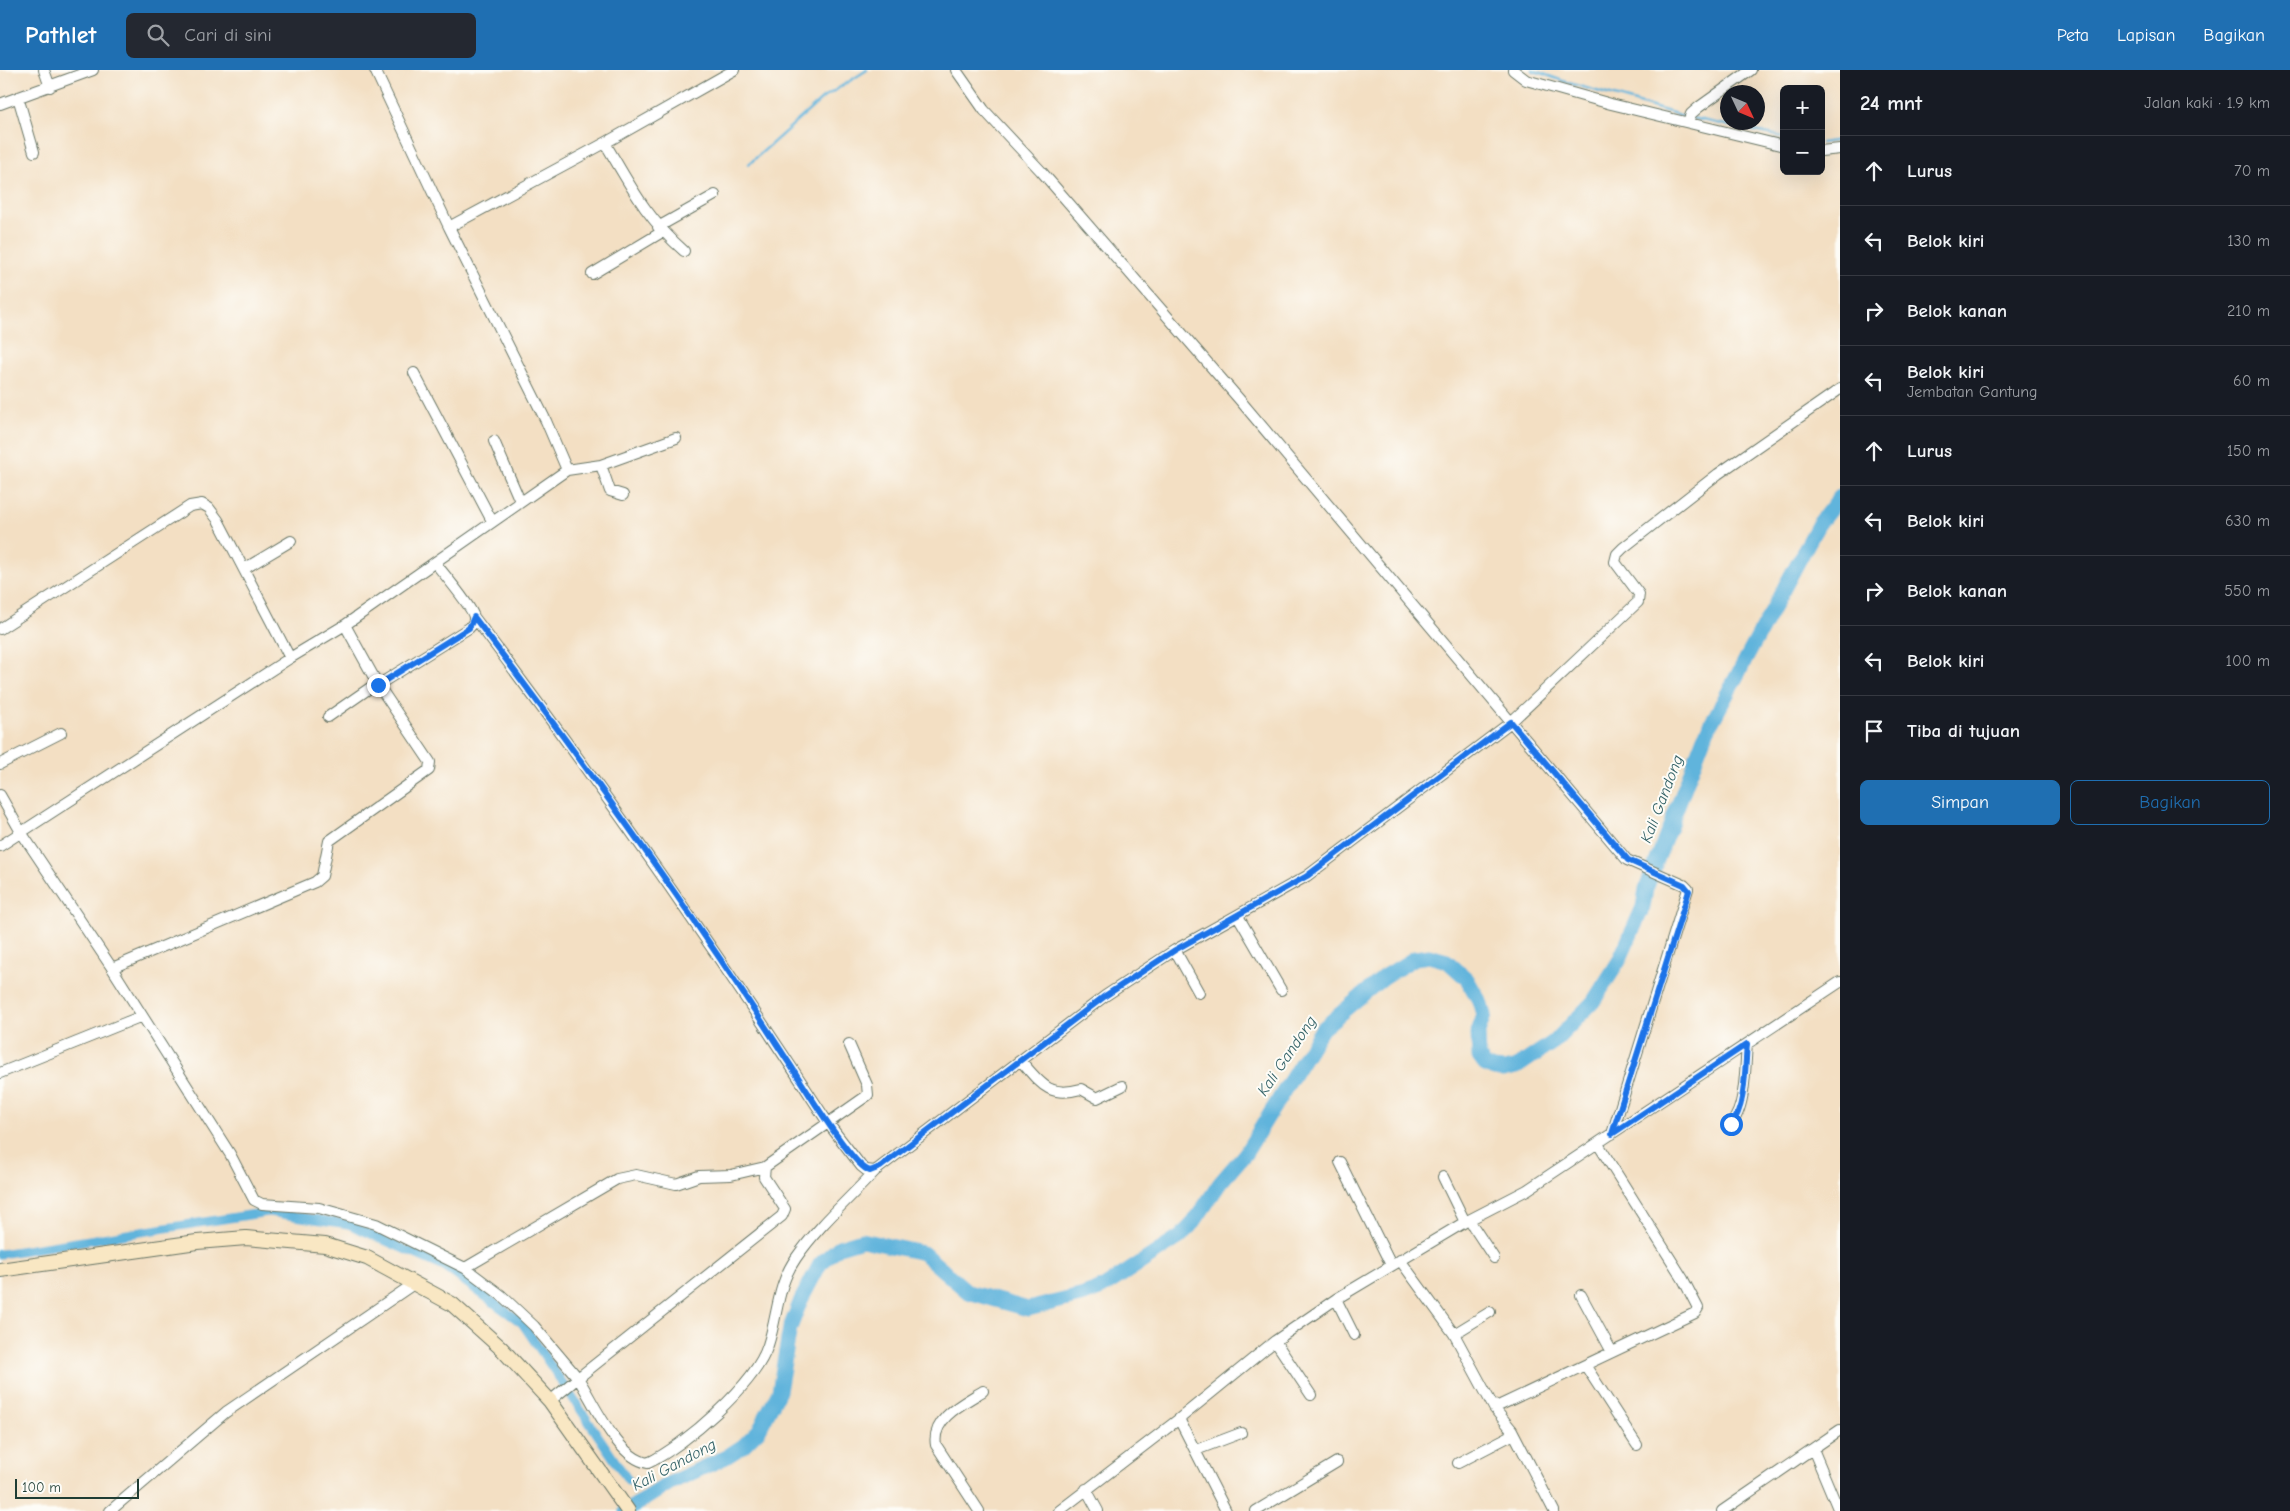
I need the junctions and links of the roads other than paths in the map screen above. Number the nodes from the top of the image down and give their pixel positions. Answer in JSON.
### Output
{"nodes":[{"id":1,"x":44,"y":70,"type":"edge"},
{"id":2,"x":93,"y":70,"type":"edge"},
{"id":3,"x":375,"y":70,"type":"edge"},
{"id":4,"x":734,"y":70,"type":"edge"},
{"id":5,"x":956,"y":70,"type":"edge"},
{"id":6,"x":1513,"y":70,"type":"edge"},
{"id":7,"x":1751,"y":70,"type":"edge"},
{"id":8,"x":50,"y":87,"type":"junction"},
{"id":9,"x":18,"y":97,"type":"junction"},
{"id":10,"x":0,"y":104,"type":"edge"},
{"id":11,"x":1690,"y":119,"type":"junction"},
{"id":12,"x":605,"y":143,"type":"junction"},
{"id":13,"x":1780,"y":145,"type":"edge"},
{"id":14,"x":1840,"y":149,"type":"edge"},
{"id":15,"x":1825,"y":151,"type":"edge"},
{"id":16,"x":34,"y":152,"type":"dead end"},
{"id":17,"x":715,"y":195,"type":"dead end"},
{"id":18,"x":449,"y":226,"type":"junction"},
{"id":19,"x":660,"y":229,"type":"junction"},
{"id":20,"x":684,"y":251,"type":"dead end"},
{"id":21,"x":592,"y":274,"type":"dead end"},
{"id":22,"x":414,"y":373,"type":"dead end"},
{"id":23,"x":1840,"y":390,"type":"edge"},
{"id":24,"x":676,"y":438,"type":"dead end"},
{"id":25,"x":494,"y":441,"type":"dead end"},
{"id":26,"x":601,"y":465,"type":"junction"},
{"id":27,"x":567,"y":470,"type":"junction"},
{"id":28,"x":623,"y":495,"type":"dead end"},
{"id":29,"x":520,"y":501,"type":"junction"},
{"id":30,"x":492,"y":521,"type":"junction"},
{"id":31,"x":291,"y":540,"type":"dead end"},
{"id":32,"x":436,"y":564,"type":"junction"},
{"id":33,"x":244,"y":569,"type":"junction"},
{"id":34,"x":474,"y":617,"type":"junction"},
{"id":35,"x":345,"y":625,"type":"junction"},
{"id":36,"x":0,"y":628,"type":"edge"},
{"id":37,"x":290,"y":658,"type":"junction"},
{"id":38,"x":377,"y":684,"type":"junction"},
{"id":39,"x":328,"y":717,"type":"dead end"},
{"id":40,"x":1511,"y":722,"type":"junction"},
{"id":41,"x":61,"y":733,"type":"dead end"},
{"id":42,"x":0,"y":764,"type":"edge"},
{"id":43,"x":0,"y":795,"type":"edge"},
{"id":44,"x":21,"y":832,"type":"junction"},
{"id":45,"x":0,"y":846,"type":"edge"},
{"id":46,"x":1238,"y":916,"type":"junction"},
{"id":47,"x":1175,"y":950,"type":"junction"},
{"id":48,"x":112,"y":968,"type":"junction"},
{"id":49,"x":1840,"y":982,"type":"edge"},
{"id":50,"x":1281,"y":990,"type":"dead end"},
{"id":51,"x":1199,"y":994,"type":"dead end"},
{"id":52,"x":142,"y":1016,"type":"junction"},
{"id":53,"x":850,"y":1044,"type":"dead end"},
{"id":54,"x":1747,"y":1044,"type":"junction"},
{"id":55,"x":1020,"y":1061,"type":"junction"},
{"id":56,"x":0,"y":1073,"type":"edge"},
{"id":57,"x":1122,"y":1086,"type":"dead end"},
{"id":58,"x":828,"y":1123,"type":"junction"},
{"id":59,"x":1731,"y":1124,"type":"dead end"},
{"id":60,"x":1612,"y":1134,"type":"junction"},
{"id":61,"x":1598,"y":1144,"type":"junction"},
{"id":62,"x":1340,"y":1162,"type":"dead end"},
{"id":63,"x":765,"y":1167,"type":"junction"},
{"id":64,"x":875,"y":1171,"type":"junction"},
{"id":65,"x":1443,"y":1177,"type":"dead end"},
{"id":66,"x":1467,"y":1221,"type":"junction"},
{"id":67,"x":1494,"y":1258,"type":"dead end"},
{"id":68,"x":1396,"y":1262,"type":"junction"},
{"id":69,"x":465,"y":1268,"type":"junction"},
{"id":70,"x":0,"y":1270,"type":"edge"},
{"id":71,"x":415,"y":1283,"type":"junction"},
{"id":72,"x":1581,"y":1295,"type":"dead end"},
{"id":73,"x":1336,"y":1299,"type":"junction"},
{"id":74,"x":1490,"y":1312,"type":"dead end"},
{"id":75,"x":1454,"y":1334,"type":"junction"},
{"id":76,"x":1354,"y":1335,"type":"dead end"},
{"id":77,"x":1275,"y":1341,"type":"junction"},
{"id":78,"x":1612,"y":1352,"type":"junction"},
{"id":79,"x":1585,"y":1365,"type":"junction"},
{"id":80,"x":575,"y":1381,"type":"junction"},
{"id":81,"x":983,"y":1391,"type":"dead end"},
{"id":82,"x":1310,"y":1395,"type":"dead end"},
{"id":83,"x":553,"y":1398,"type":"junction"},
{"id":84,"x":1494,"y":1408,"type":"junction"},
{"id":85,"x":1180,"y":1419,"type":"junction"},
{"id":86,"x":1840,"y":1430,"type":"edge"},
{"id":87,"x":1241,"y":1433,"type":"dead end"},
{"id":88,"x":1514,"y":1434,"type":"junction"},
{"id":89,"x":1637,"y":1445,"type":"dead end"},
{"id":90,"x":1814,"y":1448,"type":"junction"},
{"id":91,"x":1196,"y":1450,"type":"junction"},
{"id":92,"x":1337,"y":1462,"type":"dead end"},
{"id":93,"x":1458,"y":1462,"type":"dead end"},
{"id":94,"x":1086,"y":1489,"type":"junction"},
{"id":95,"x":623,"y":1506,"type":"edge"},
{"id":96,"x":110,"y":1511,"type":"edge"},
{"id":97,"x":979,"y":1511,"type":"edge"},
{"id":98,"x":1059,"y":1511,"type":"edge"},
{"id":99,"x":1098,"y":1511,"type":"edge"},
{"id":100,"x":1226,"y":1511,"type":"edge"},
{"id":101,"x":1256,"y":1511,"type":"edge"},
{"id":102,"x":1554,"y":1511,"type":"edge"},
{"id":103,"x":1722,"y":1511,"type":"edge"},
{"id":104,"x":1839,"y":1511,"type":"edge"}],
"edges":[{"from":1,"to":8,"type":"street"},
{"from":2,"to":8,"type":"street"},
{"from":3,"to":18,"type":"street"},
{"from":4,"to":12,"type":"street"},
{"from":5,"to":40,"type":"street"},
{"from":6,"to":11,"type":"street"},
{"from":7,"to":11,"type":"street"},
{"from":8,"to":9,"type":"street"},
{"from":9,"to":10,"type":"street"},
{"from":9,"to":16,"type":"street"},
{"from":11,"to":13,"type":"street"},
{"from":12,"to":18,"type":"street"},
{"from":12,"to":19,"type":"street"},
{"from":14,"to":15,"type":"street"},
{"from":17,"to":19,"type":"street"},
{"from":18,"to":27,"type":"street"},
{"from":19,"to":20,"type":"street"},
{"from":19,"to":21,"type":"street"},
{"from":22,"to":30,"type":"street"},
{"from":23,"to":40,"type":"street"},
{"from":24,"to":26,"type":"street"},
{"from":25,"to":29,"type":"street"},
{"from":26,"to":27,"type":"street"},
{"from":26,"to":28,"type":"street"},
{"from":27,"to":29,"type":"street"},
{"from":29,"to":30,"type":"street"},
{"from":30,"to":32,"type":"street"},
{"from":31,"to":33,"type":"street"},
{"from":32,"to":34,"type":"street"},
{"from":32,"to":35,"type":"street"},
{"from":33,"to":36,"type":"street"},
{"from":33,"to":37,"type":"street"},
{"from":34,"to":38,"type":"street"},
{"from":34,"to":58,"type":"street"},
{"from":35,"to":37,"type":"street"},
{"from":35,"to":38,"type":"street"},
{"from":37,"to":44,"type":"street"},
{"from":38,"to":39,"type":"street"},
{"from":38,"to":48,"type":"street"},
{"from":40,"to":46,"type":"street"},
{"from":40,"to":60,"type":"street"},
{"from":41,"to":42,"type":"street"},
{"from":43,"to":44,"type":"street"},
{"from":44,"to":45,"type":"street"},
{"from":44,"to":48,"type":"street"},
{"from":46,"to":47,"type":"street"},
{"from":46,"to":50,"type":"street"},
{"from":47,"to":51,"type":"street"},
{"from":47,"to":55,"type":"street"},
{"from":48,"to":52,"type":"street"},
{"from":49,"to":54,"type":"street"},
{"from":52,"to":56,"type":"street"},
{"from":52,"to":69,"type":"street"},
{"from":53,"to":58,"type":"street"},
{"from":54,"to":59,"type":"street"},
{"from":54,"to":60,"type":"street"},
{"from":55,"to":57,"type":"street"},
{"from":55,"to":64,"type":"street"},
{"from":58,"to":63,"type":"street"},
{"from":58,"to":64,"type":"street"},
{"from":60,"to":61,"type":"street"},
{"from":61,"to":66,"type":"street"},
{"from":61,"to":78,"type":"street"},
{"from":62,"to":68,"type":"street"},
{"from":63,"to":69,"type":"street"},
{"from":63,"to":80,"type":"street"},
{"from":64,"to":80,"type":"street"},
{"from":65,"to":66,"type":"street"},
{"from":66,"to":67,"type":"street"},
{"from":66,"to":68,"type":"street"},
{"from":68,"to":73,"type":"street"},
{"from":68,"to":75,"type":"street"},
{"from":69,"to":80,"type":"street"},
{"from":70,"to":71,"type":"street"},
{"from":71,"to":83,"type":"street"},
{"from":71,"to":96,"type":"street"},
{"from":72,"to":78,"type":"street"},
{"from":73,"to":76,"type":"street"},
{"from":73,"to":77,"type":"street"},
{"from":74,"to":75,"type":"street"},
{"from":75,"to":84,"type":"street"},
{"from":77,"to":82,"type":"street"},
{"from":77,"to":85,"type":"street"},
{"from":78,"to":79,"type":"street"},
{"from":79,"to":84,"type":"street"},
{"from":79,"to":89,"type":"street"},
{"from":80,"to":83,"type":"street"},
{"from":81,"to":97,"type":"street"},
{"from":83,"to":95,"type":"street"},
{"from":84,"to":88,"type":"street"},
{"from":85,"to":91,"type":"street"},
{"from":85,"to":94,"type":"street"},
{"from":86,"to":90,"type":"street"},
{"from":87,"to":91,"type":"street"},
{"from":88,"to":93,"type":"street"},
{"from":88,"to":102,"type":"street"},
{"from":90,"to":103,"type":"street"},
{"from":90,"to":104,"type":"street"},
{"from":91,"to":100,"type":"street"},
{"from":92,"to":101,"type":"street"},
{"from":94,"to":98,"type":"street"},
{"from":94,"to":99,"type":"street"}]}
